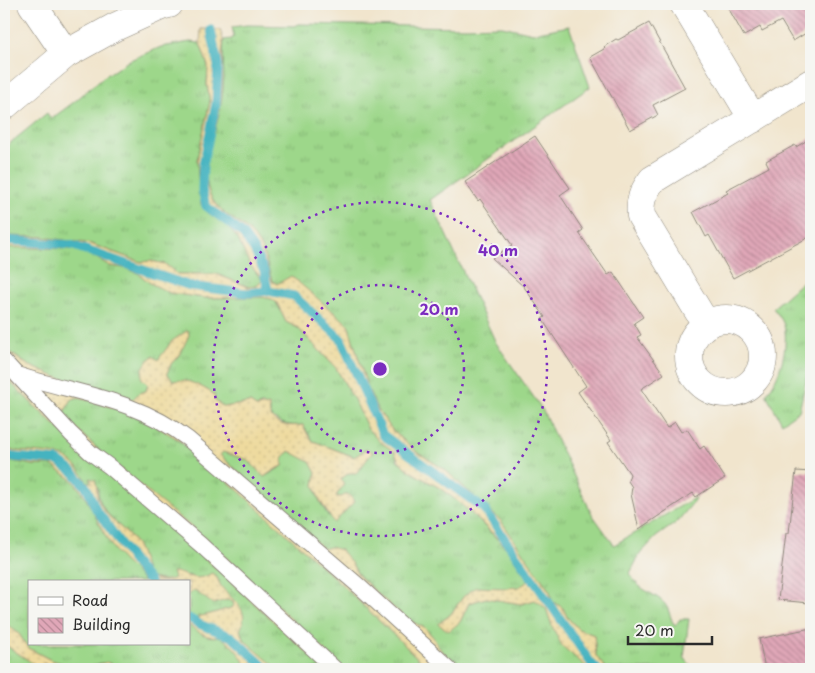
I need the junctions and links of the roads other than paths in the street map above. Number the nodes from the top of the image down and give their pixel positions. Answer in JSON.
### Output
{"nodes":[{"id":1,"x":32,"y":4,"type":"edge"},
{"id":2,"x":169,"y":4,"type":"edge"},
{"id":3,"x":684,"y":4,"type":"edge"},
{"id":4,"x":66,"y":54,"type":"junction"},
{"id":5,"x":811,"y":83,"type":"edge"},
{"id":6,"x":4,"y":106,"type":"edge"},
{"id":7,"x":753,"y":119,"type":"junction"},
{"id":8,"x":706,"y":324,"type":"dead end"},
{"id":9,"x":4,"y":361,"type":"edge"},
{"id":10,"x":18,"y":375,"type":"junction"},
{"id":11,"x":334,"y":669,"type":"edge"},
{"id":12,"x":450,"y":669,"type":"edge"}],
"edges":[{"from":1,"to":4,"type":"street"},
{"from":2,"to":4,"type":"street"},
{"from":3,"to":7,"type":"street"},
{"from":4,"to":6,"type":"street"},
{"from":5,"to":7,"type":"street"},
{"from":7,"to":8,"type":"street"},
{"from":9,"to":10,"type":"lane"},
{"from":10,"to":11,"type":"lane"},
{"from":10,"to":12,"type":"lane"}]}
